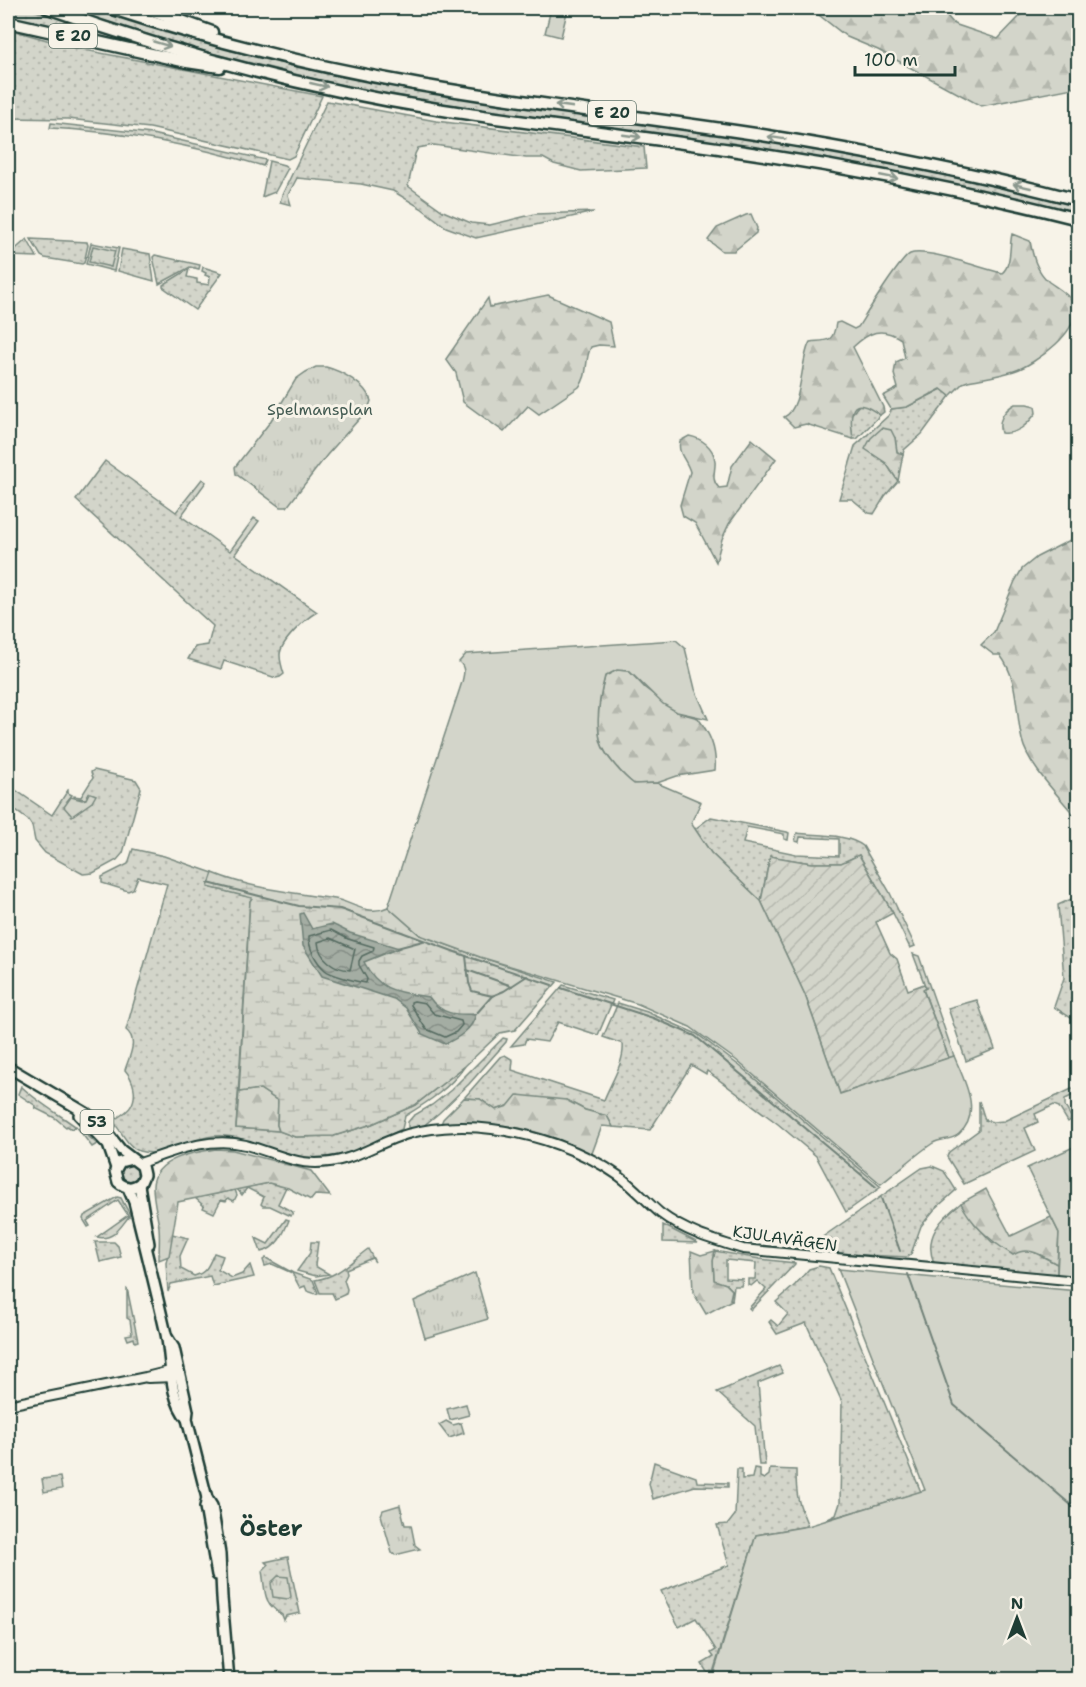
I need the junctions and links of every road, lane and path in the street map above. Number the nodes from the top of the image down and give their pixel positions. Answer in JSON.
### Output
{"nodes":[{"id":1,"x":48,"y":8,"type":"edge"},
{"id":2,"x":110,"y":8,"type":"edge"},
{"id":3,"x":146,"y":8,"type":"edge"},
{"id":4,"x":8,"y":22,"type":"edge"},
{"id":5,"x":232,"y":45,"type":"junction"},
{"id":6,"x":262,"y":72,"type":"junction"},
{"id":7,"x":1078,"y":200,"type":"edge"},
{"id":8,"x":1078,"y":219,"type":"edge"},
{"id":9,"x":8,"y":1067,"type":"edge"},
{"id":10,"x":54,"y":1095,"type":"junction"},
{"id":11,"x":139,"y":1164,"type":"junction"},
{"id":12,"x":116,"y":1168,"type":"junction"},
{"id":13,"x":139,"y":1185,"type":"junction"},
{"id":14,"x":128,"y":1188,"type":"junction"},
{"id":15,"x":1078,"y":1281,"type":"edge"},
{"id":16,"x":153,"y":1283,"type":"junction"},
{"id":17,"x":175,"y":1373,"type":"junction"},
{"id":18,"x":8,"y":1405,"type":"edge"},
{"id":19,"x":229,"y":1680,"type":"edge"}],
"edges":[{"from":1,"to":6,"type":"highway","number":"E 20","one_way":true},
{"from":2,"to":5,"type":"highway","number":"E 20"},
{"from":3,"to":5,"type":"highway","number":"E 20"},
{"from":4,"to":6,"type":"highway","number":"E 20"},
{"from":7,"to":5,"type":"highway","number":"E 20","one_way":true},
{"from":6,"to":8,"type":"highway","number":"E 20","one_way":true},
{"from":9,"to":10,"type":"main road","number":"53"},
{"from":10,"to":11,"type":"main road","number":"53"},
{"from":10,"to":12,"type":"main road","number":"53"},
{"from":11,"to":12,"type":"main road"},
{"from":11,"to":13,"type":"main road"},
{"from":11,"to":15,"type":"street","name":"KJULAVÄGEN"},
{"from":12,"to":14,"type":"main road","number":"53"},
{"from":13,"to":14,"type":"main road"},
{"from":13,"to":16,"type":"main road","number":"53"},
{"from":14,"to":16,"type":"main road","number":"53"},
{"from":16,"to":17,"type":"main road","number":"53"},
{"from":17,"to":18,"type":"street"},
{"from":17,"to":19,"type":"main road","number":"53"}]}
